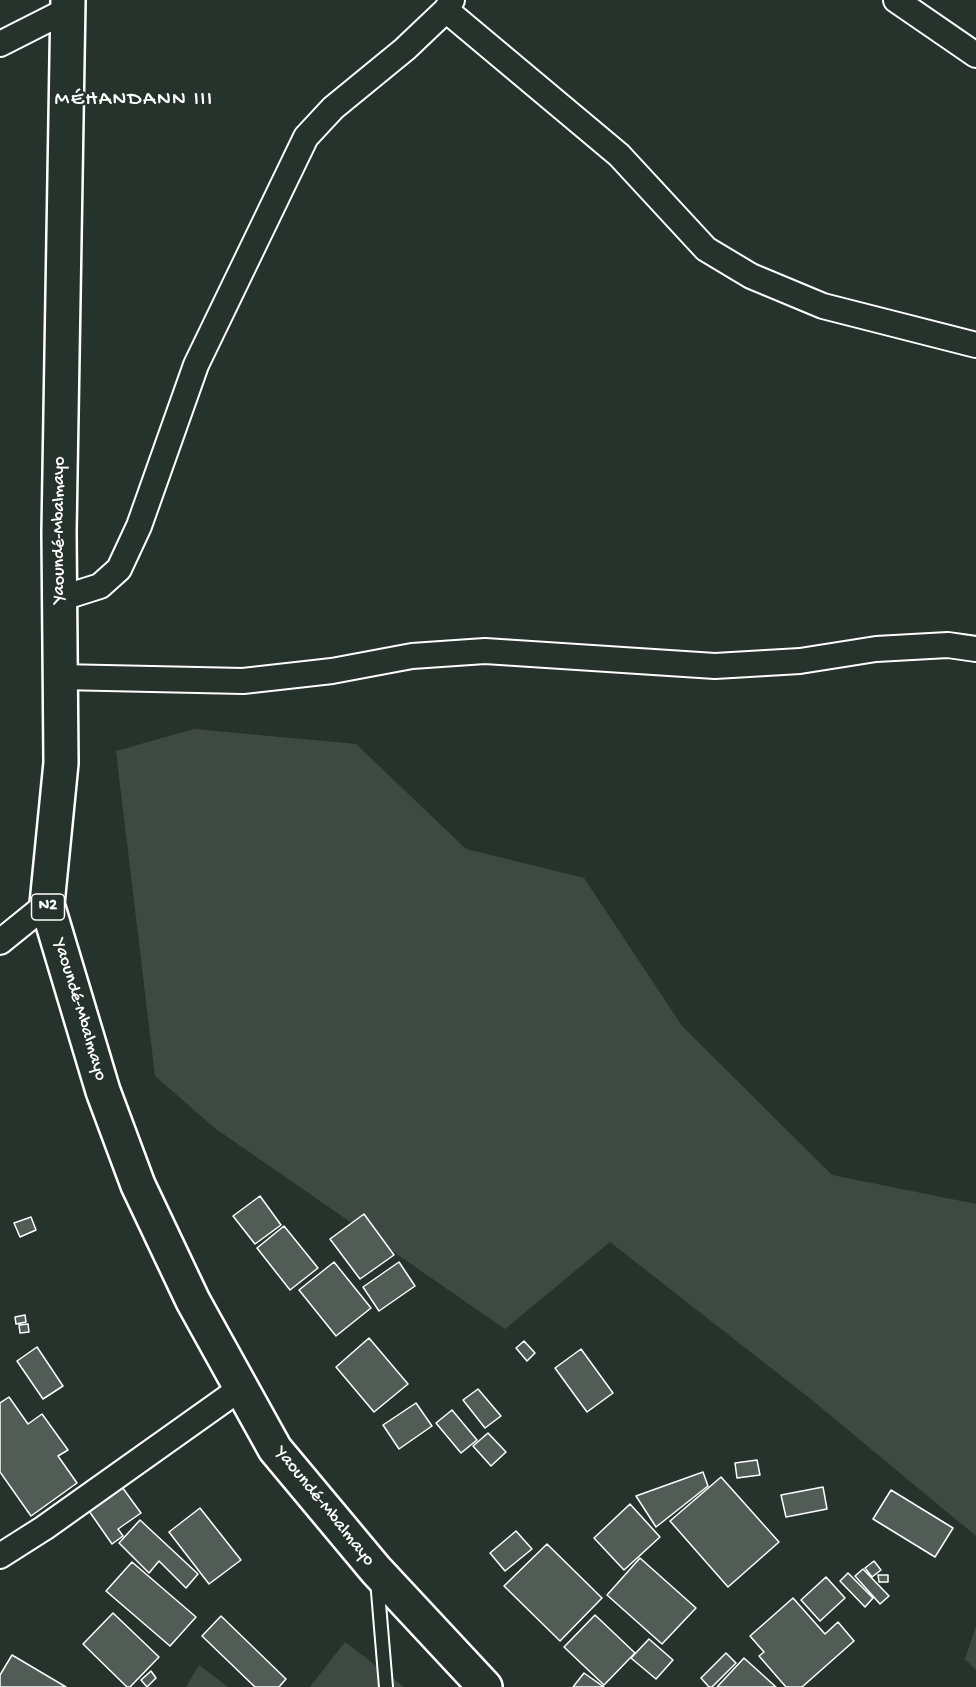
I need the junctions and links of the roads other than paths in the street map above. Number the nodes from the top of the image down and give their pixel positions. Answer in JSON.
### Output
{"nodes":[{"id":1,"x":896,"y":0,"type":"edge"},
{"id":2,"x":69,"y":5,"type":"edge"},
{"id":3,"x":449,"y":5,"type":"edge"},
{"id":4,"x":0,"y":44,"type":"edge"},
{"id":5,"x":976,"y":55,"type":"edge"},
{"id":6,"x":976,"y":345,"type":"edge"},
{"id":7,"x":59,"y":599,"type":"junction"},
{"id":8,"x":976,"y":649,"type":"edge"},
{"id":9,"x":60,"y":678,"type":"junction"},
{"id":10,"x":47,"y":904,"type":"junction"},
{"id":11,"x":0,"y":942,"type":"edge"},
{"id":12,"x":241,"y":1388,"type":"junction"},
{"id":13,"x":0,"y":1556,"type":"edge"},
{"id":14,"x":376,"y":1570,"type":"junction"},
{"id":15,"x":386,"y":1687,"type":"edge"},
{"id":16,"x":485,"y":1687,"type":"edge"}],
"edges":[{"from":1,"to":5,"type":"street"},
{"from":2,"to":4,"type":"street"},
{"from":2,"to":7,"type":"highway","name":"Yaoundé-Mbalmayo","number":"N2"},
{"from":3,"to":6,"type":"street"},
{"from":3,"to":7,"type":"street"},
{"from":7,"to":9,"type":"highway","name":"Yaoundé-Mbalmayo","number":"N2"},
{"from":8,"to":9,"type":"street"},
{"from":9,"to":10,"type":"highway","name":"Yaoundé-Mbalmayo","number":"N2"},
{"from":10,"to":11,"type":"street"},
{"from":10,"to":12,"type":"highway","name":"Yaoundé-Mbalmayo","number":"N2"},
{"from":12,"to":13,"type":"street"},
{"from":12,"to":14,"type":"highway","name":"Yaoundé-Mbalmayo","number":"N2"},
{"from":14,"to":15,"type":"lane"},
{"from":14,"to":16,"type":"highway","name":"Yaoundé-Mbalmayo","number":"N2"}]}
